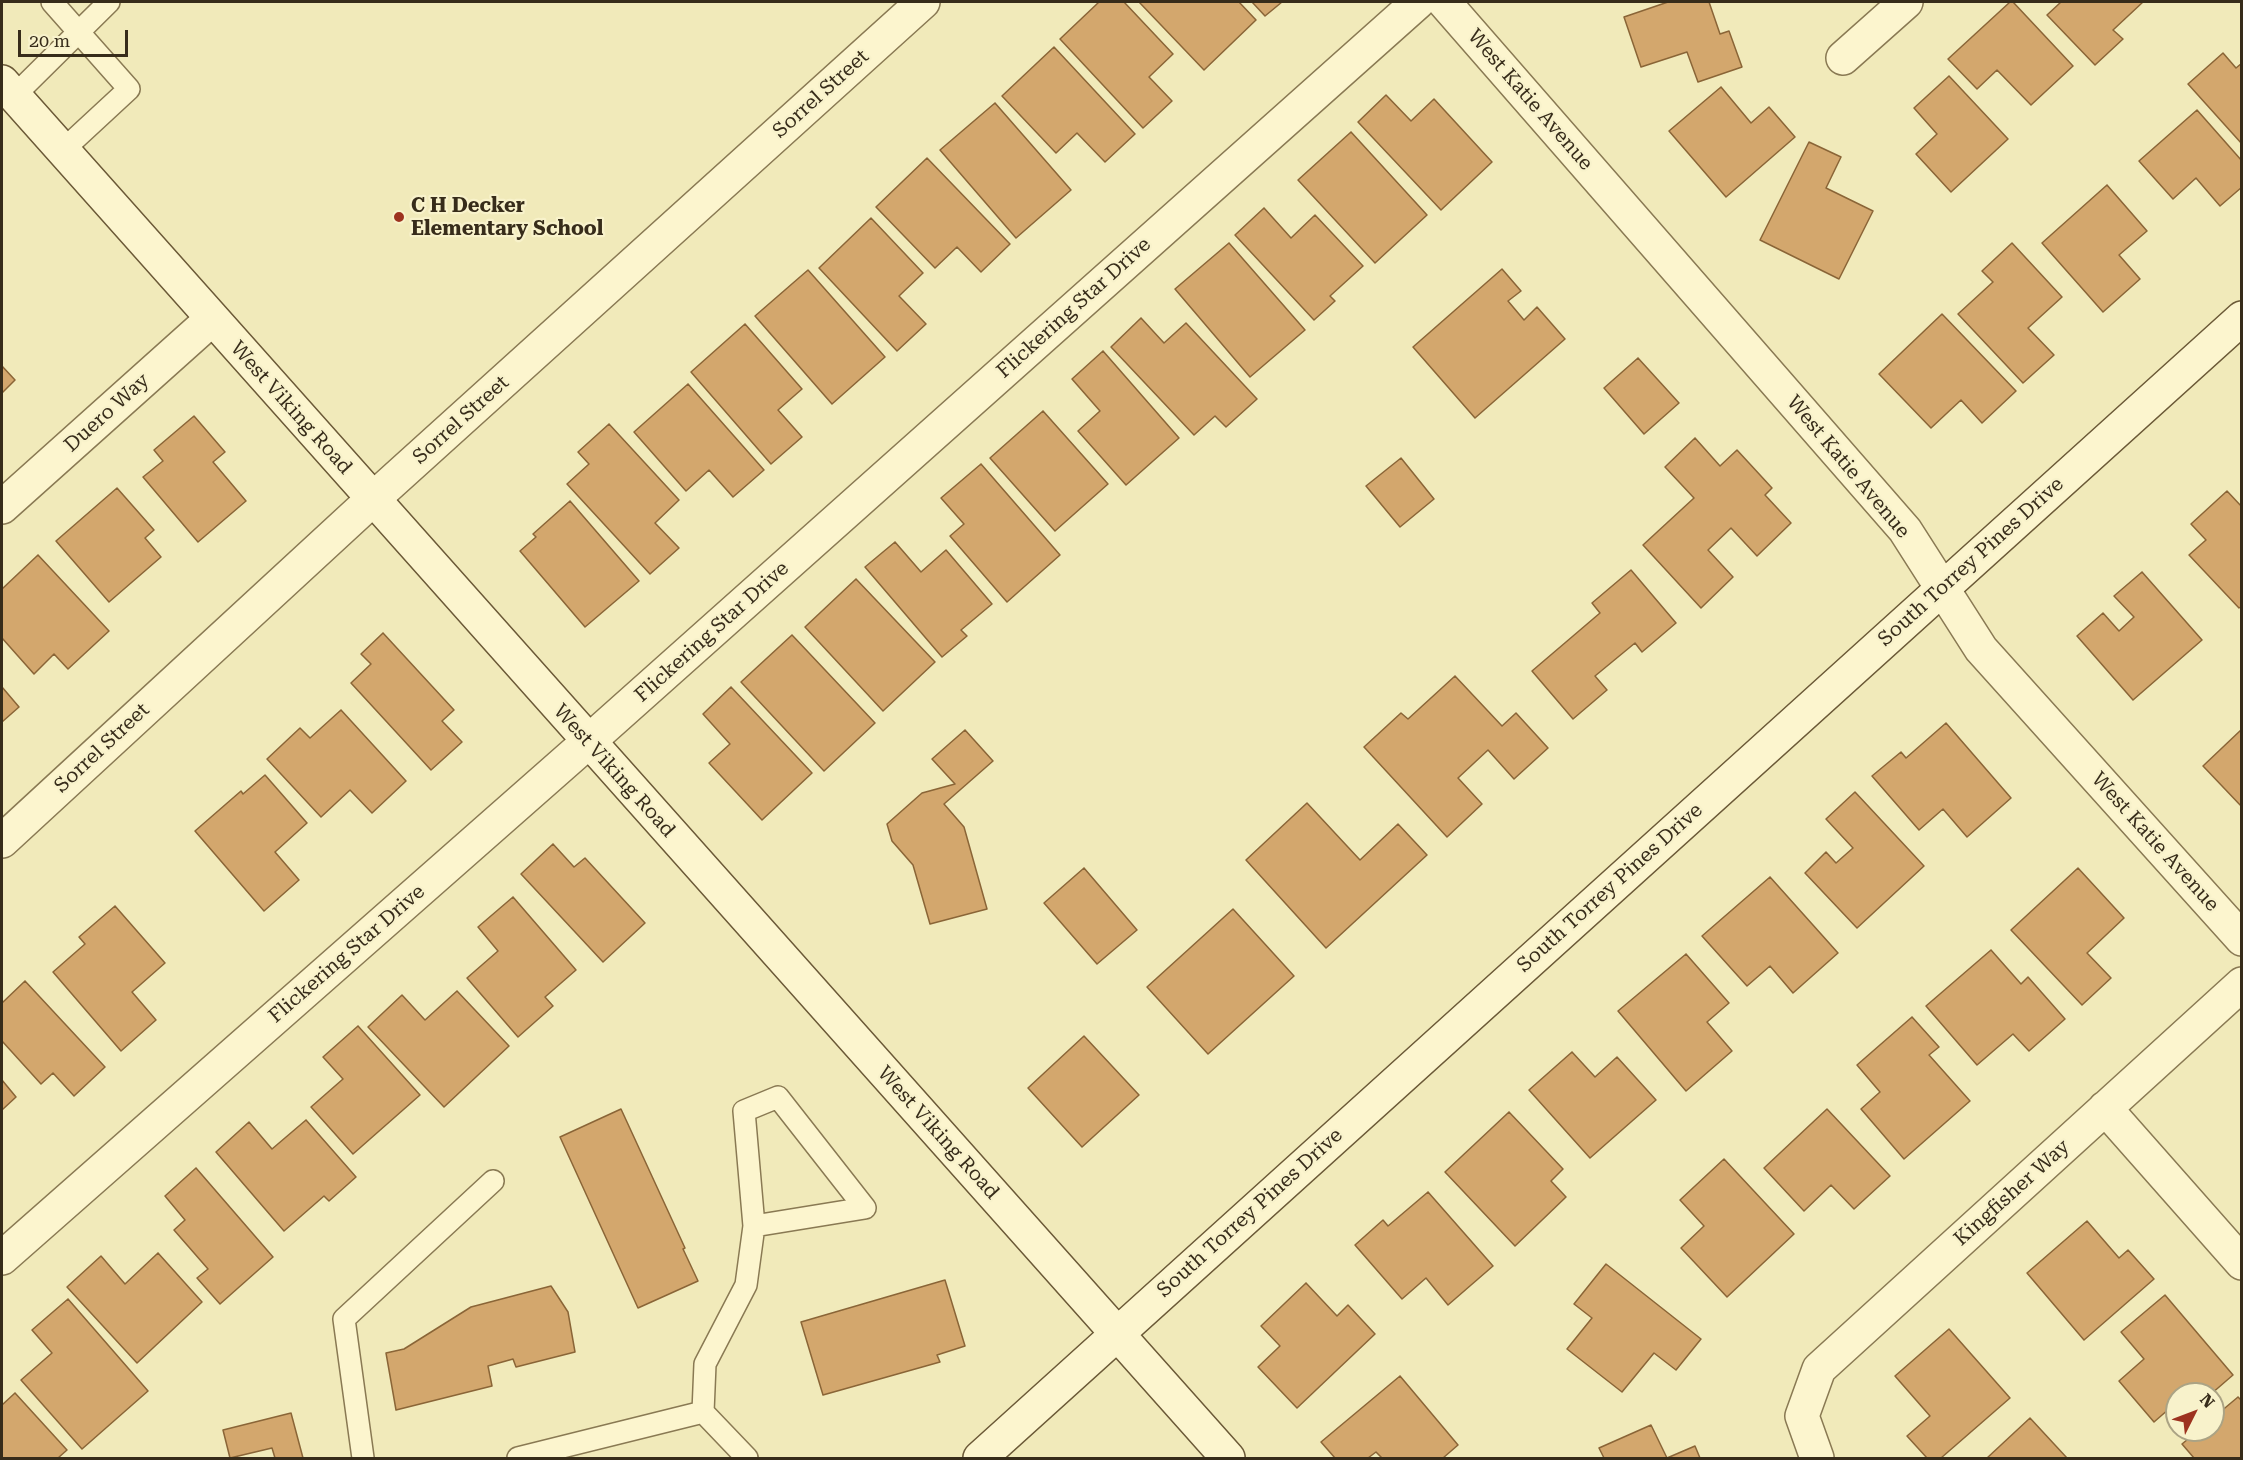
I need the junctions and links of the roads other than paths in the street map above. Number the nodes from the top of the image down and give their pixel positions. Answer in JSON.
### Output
{"nodes":[{"id":1,"x":52,"y":2,"type":"edge"},
{"id":2,"x":109,"y":2,"type":"edge"},
{"id":3,"x":923,"y":2,"type":"edge"},
{"id":4,"x":1418,"y":2,"type":"edge"},
{"id":5,"x":1444,"y":2,"type":"edge"},
{"id":6,"x":1906,"y":2,"type":"edge"},
{"id":7,"x":79,"y":31,"type":"junction"},
{"id":8,"x":1843,"y":58,"type":"dead end"},
{"id":9,"x":8,"y":89,"type":"edge"},
{"id":10,"x":62,"y":151,"type":"junction"},
{"id":11,"x":2241,"y":318,"type":"edge"},
{"id":12,"x":212,"y":319,"type":"junction"},
{"id":13,"x":373,"y":499,"type":"junction"},
{"id":14,"x":2,"y":507,"type":"edge"},
{"id":15,"x":1942,"y":588,"type":"junction"},
{"id":16,"x":588,"y":742,"type":"junction"},
{"id":17,"x":2,"y":841,"type":"edge"},
{"id":18,"x":2241,"y":939,"type":"edge"},
{"id":19,"x":2241,"y":984,"type":"edge"},
{"id":20,"x":2105,"y":1108,"type":"junction"},
{"id":21,"x":493,"y":1181,"type":"dead end"},
{"id":22,"x":754,"y":1226,"type":"junction"},
{"id":23,"x":2,"y":1258,"type":"edge"},
{"id":24,"x":2241,"y":1263,"type":"edge"},
{"id":25,"x":1118,"y":1334,"type":"junction"},
{"id":26,"x":703,"y":1412,"type":"junction"},
{"id":27,"x":363,"y":1458,"type":"edge"},
{"id":28,"x":518,"y":1458,"type":"edge"},
{"id":29,"x":747,"y":1458,"type":"edge"},
{"id":30,"x":980,"y":1458,"type":"edge"},
{"id":31,"x":1228,"y":1458,"type":"edge"},
{"id":32,"x":1817,"y":1458,"type":"edge"}],
"edges":[{"from":1,"to":7,"type":"lane"},
{"from":2,"to":7,"type":"lane"},
{"from":3,"to":13,"type":"street","name":"Sorrel Street"},
{"from":4,"to":16,"type":"street","name":"Flickering Star Drive"},
{"from":5,"to":15,"type":"street","name":"West Katie Avenue"},
{"from":6,"to":8,"type":"street"},
{"from":7,"to":9,"type":"lane"},
{"from":7,"to":10,"type":"lane"},
{"from":9,"to":10,"type":"street","name":"West Viking Road"},
{"from":10,"to":12,"type":"street","name":"West Viking Road"},
{"from":11,"to":15,"type":"street","name":"South Torrey Pines Drive"},
{"from":12,"to":13,"type":"street","name":"West Viking Road"},
{"from":12,"to":14,"type":"street","name":"Duero Way"},
{"from":13,"to":16,"type":"street","name":"West Viking Road"},
{"from":13,"to":17,"type":"street","name":"Sorrel Street"},
{"from":15,"to":18,"type":"street","name":"West Katie Avenue"},
{"from":15,"to":25,"type":"street","name":"South Torrey Pines Drive"},
{"from":16,"to":23,"type":"street","name":"Flickering Star Drive"},
{"from":16,"to":25,"type":"street","name":"West Viking Road"},
{"from":19,"to":20,"type":"street","name":"Kingfisher Way"},
{"from":20,"to":24,"type":"street"},
{"from":20,"to":32,"type":"street","name":"Kingfisher Way"},
{"from":21,"to":27,"type":"lane"},
{"from":22,"to":22,"type":"lane"},
{"from":22,"to":26,"type":"lane"},
{"from":25,"to":30,"type":"street","name":"South Torrey Pines Drive"},
{"from":25,"to":31,"type":"street","name":"West Viking Road"},
{"from":26,"to":28,"type":"lane"},
{"from":26,"to":29,"type":"lane"}]}
